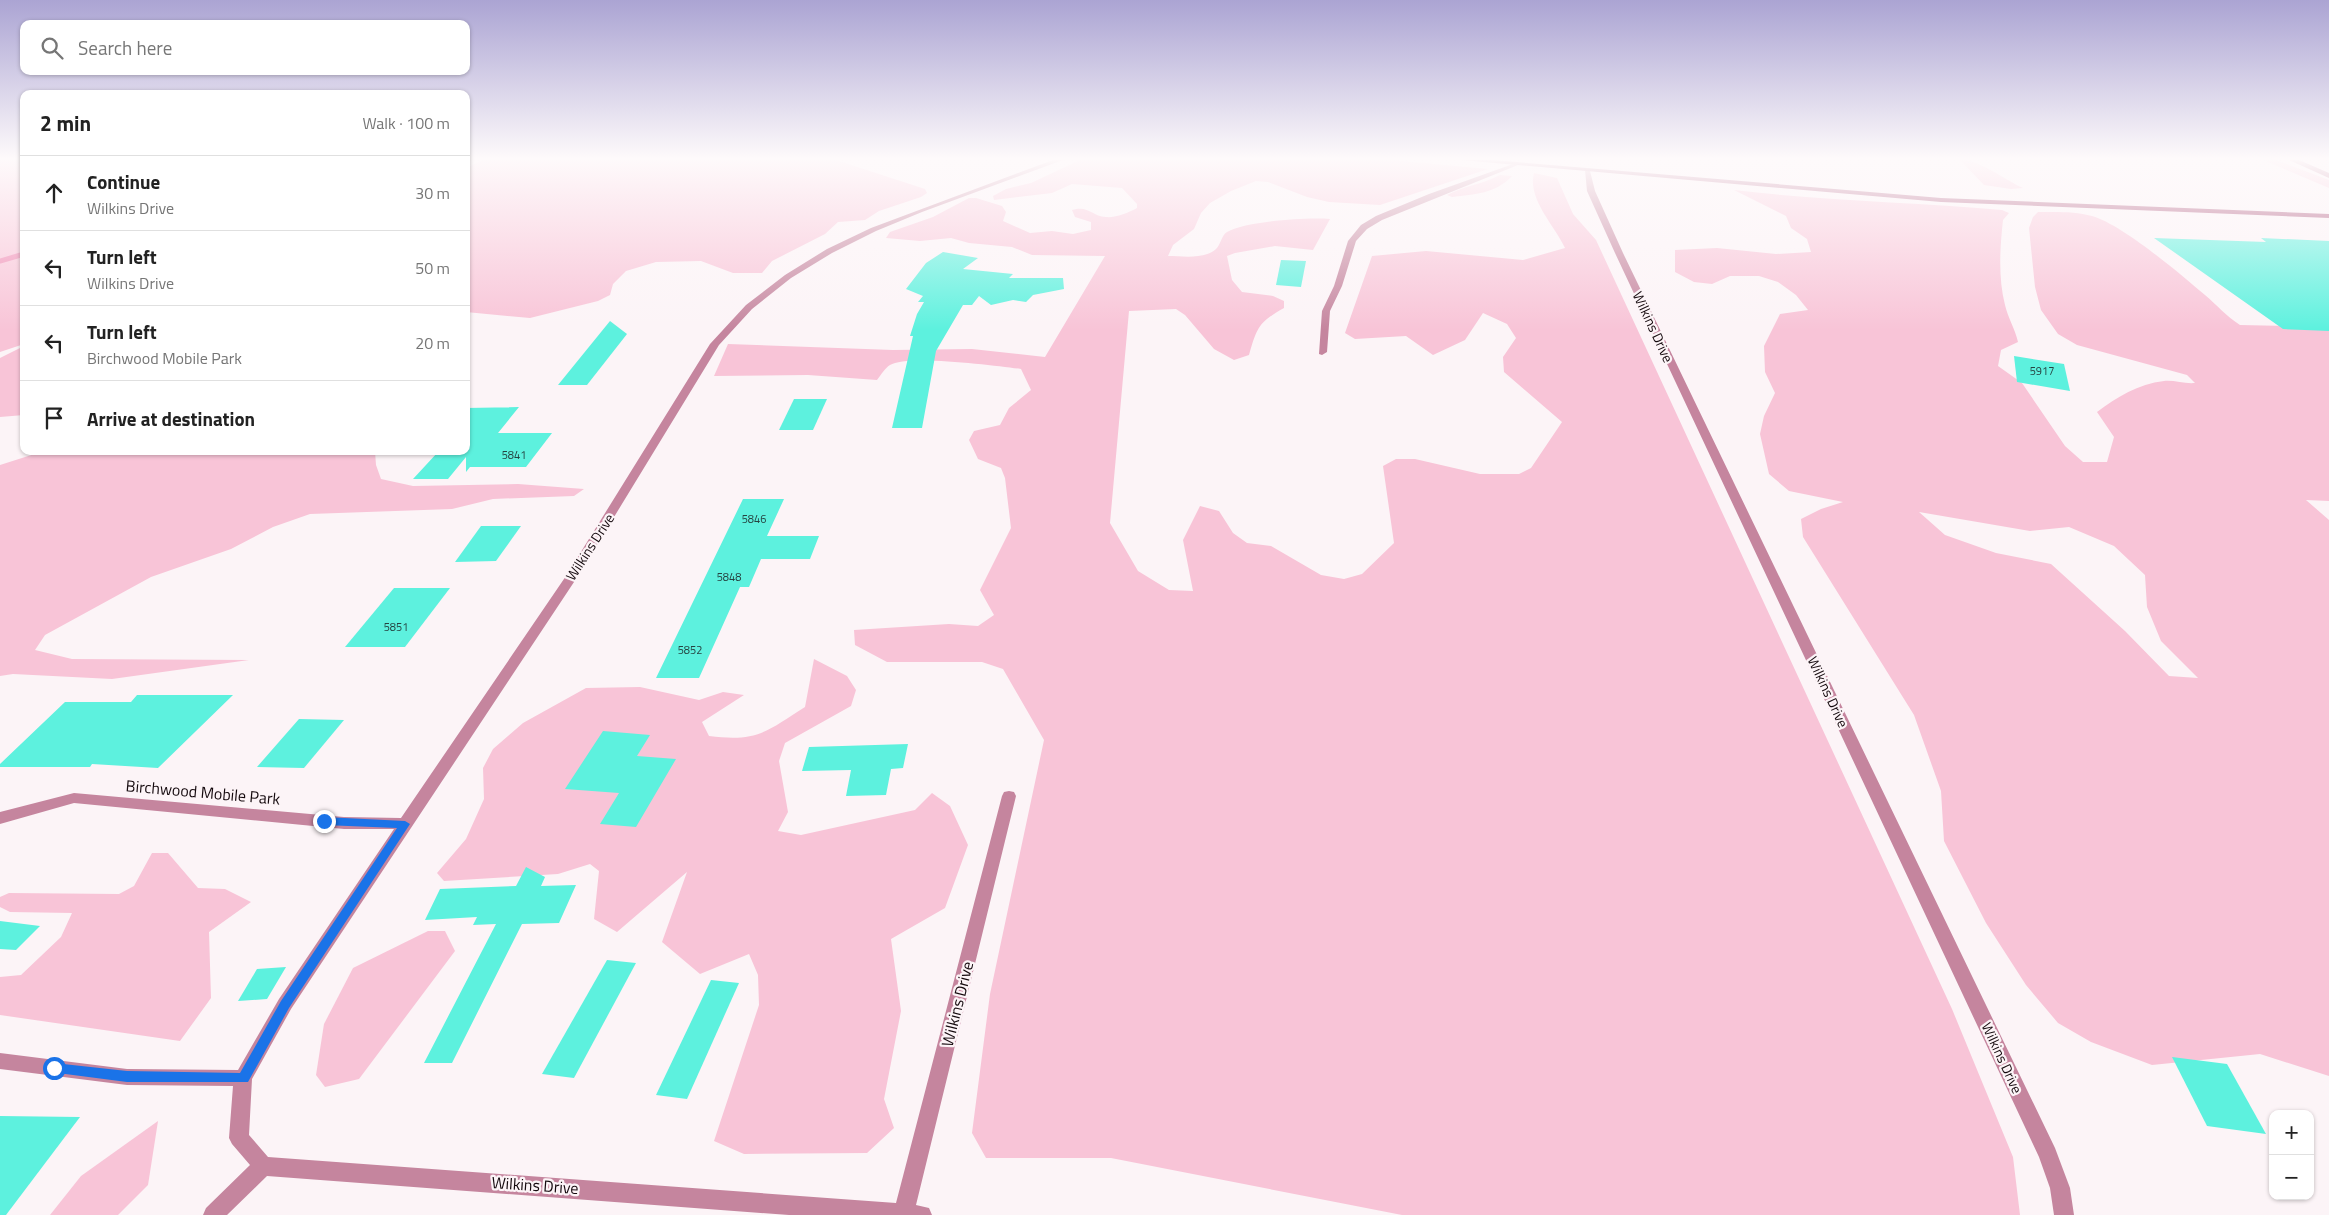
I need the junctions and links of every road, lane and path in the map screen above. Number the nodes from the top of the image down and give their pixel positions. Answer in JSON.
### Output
{"nodes":[{"id":1,"x":903,"y":217,"type":"edge"},
{"id":2,"x":1382,"y":217,"type":"edge"},
{"id":3,"x":1602,"y":217,"type":"edge"},
{"id":4,"x":1322,"y":352,"type":"dead end"},
{"id":5,"x":1009,"y":796,"type":"dead end"},
{"id":6,"x":0,"y":818,"type":"edge"},
{"id":7,"x":405,"y":824,"type":"junction"},
{"id":8,"x":0,"y":1061,"type":"edge"},
{"id":9,"x":244,"y":1078,"type":"junction"},
{"id":10,"x":263,"y":1166,"type":"junction"},
{"id":11,"x":842,"y":1211,"type":"edge"},
{"id":12,"x":913,"y":1214,"type":"edge"},
{"id":13,"x":213,"y":1215,"type":"edge"},
{"id":14,"x":2064,"y":1215,"type":"edge"}],
"edges":[{"from":1,"to":7,"type":"street","name":"Wilkins Drive"},
{"from":2,"to":4,"type":"street"},
{"from":3,"to":14,"type":"street","name":"Wilkins Drive"},
{"from":5,"to":12,"type":"street","name":"Wilkins Drive"},
{"from":6,"to":7,"type":"street","name":"Birchwood Mobile Park"},
{"from":7,"to":9,"type":"street","name":"Wilkins Drive"},
{"from":8,"to":9,"type":"street"},
{"from":9,"to":10,"type":"street","name":"Wilkins Drive"},
{"from":10,"to":11,"type":"street","name":"Wilkins Drive"},
{"from":10,"to":13,"type":"street"},
{"from":11,"to":12,"type":"street","name":"Wilkins Drive"}]}
